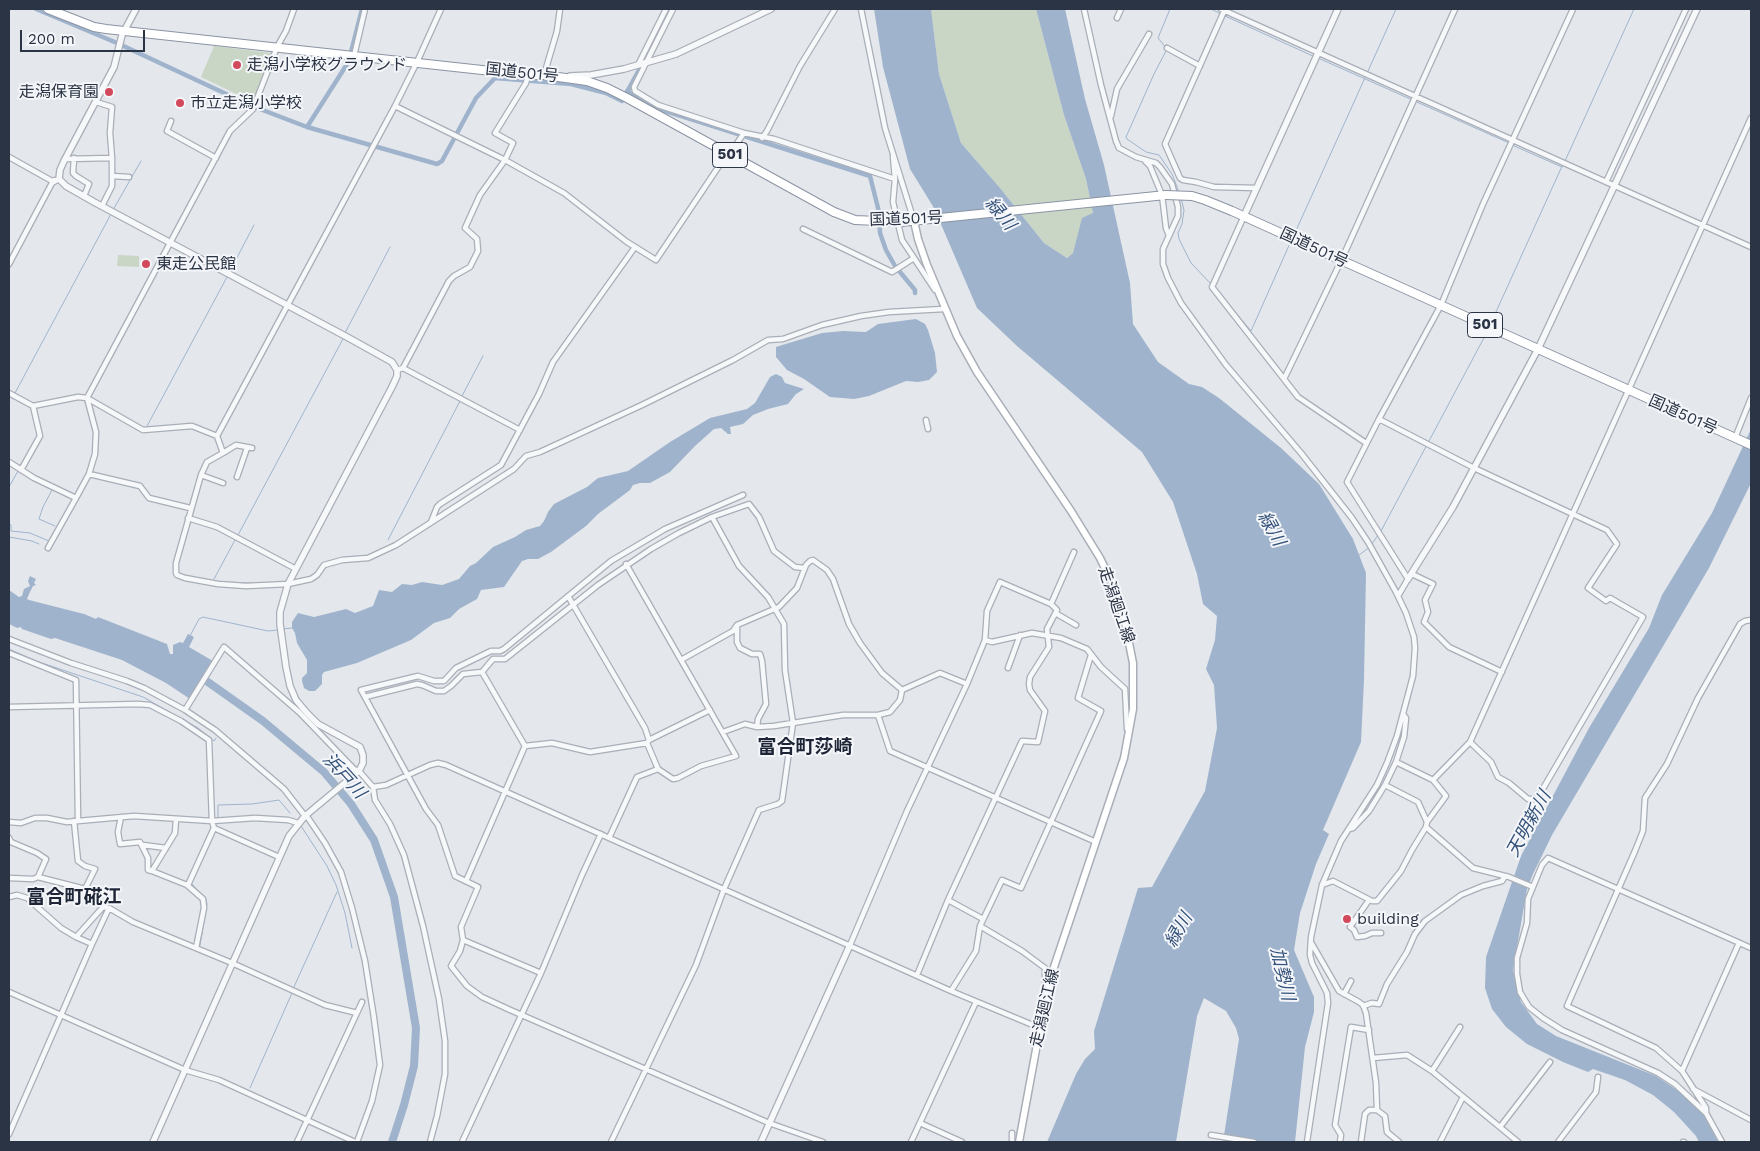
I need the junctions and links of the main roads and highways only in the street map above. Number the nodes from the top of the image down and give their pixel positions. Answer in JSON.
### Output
{"nodes":[{"id":1,"x":48,"y":9,"type":"edge"},
{"id":2,"x":916,"y":221,"type":"junction"},
{"id":3,"x":1751,"y":445,"type":"edge"},
{"id":4,"x":1019,"y":1142,"type":"edge"}],
"edges":[{"from":1,"to":2,"type":"highway","name":"国道501号","number":"501","bridge":true},
{"from":2,"to":3,"type":"highway","name":"国道501号","number":"501","bridge":true},
{"from":2,"to":4,"type":"main road","name":"走潟廻江線"}]}
